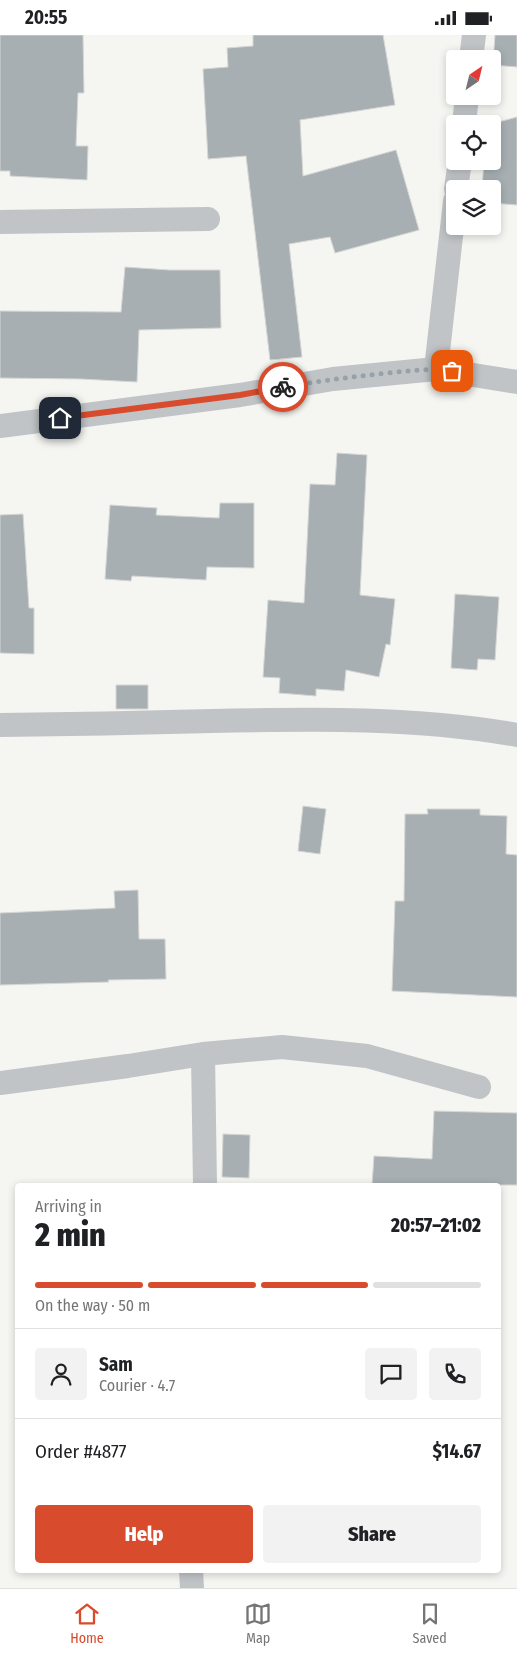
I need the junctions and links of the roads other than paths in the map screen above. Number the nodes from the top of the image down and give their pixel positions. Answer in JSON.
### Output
{"nodes":[{"id":1,"x":474,"y":35,"type":"edge"},
{"id":2,"x":472,"y":50,"type":"edge"},
{"id":3,"x":208,"y":219,"type":"dead end"},
{"id":4,"x":0,"y":222,"type":"edge"},
{"id":5,"x":451,"y":235,"type":"edge"},
{"id":6,"x":436,"y":369,"type":"junction"},
{"id":7,"x":517,"y":381,"type":"edge"},
{"id":8,"x":0,"y":426,"type":"edge"},
{"id":9,"x":0,"y":725,"type":"edge"},
{"id":10,"x":517,"y":735,"type":"edge"},
{"id":11,"x":203,"y":1054,"type":"junction"},
{"id":12,"x":0,"y":1083,"type":"edge"},
{"id":13,"x":479,"y":1087,"type":"dead end"},
{"id":14,"x":204,"y":1183,"type":"edge"},
{"id":15,"x":192,"y":1573,"type":"edge"},
{"id":16,"x":192,"y":1588,"type":"edge"}],
"edges":[{"from":1,"to":2,"type":"street"},
{"from":3,"to":4,"type":"street"},
{"from":5,"to":6,"type":"street"},
{"from":6,"to":7,"type":"street"},
{"from":6,"to":8,"type":"street"},
{"from":9,"to":10,"type":"street"},
{"from":11,"to":12,"type":"street"},
{"from":11,"to":13,"type":"street"},
{"from":11,"to":14,"type":"street"},
{"from":15,"to":16,"type":"street"}]}
